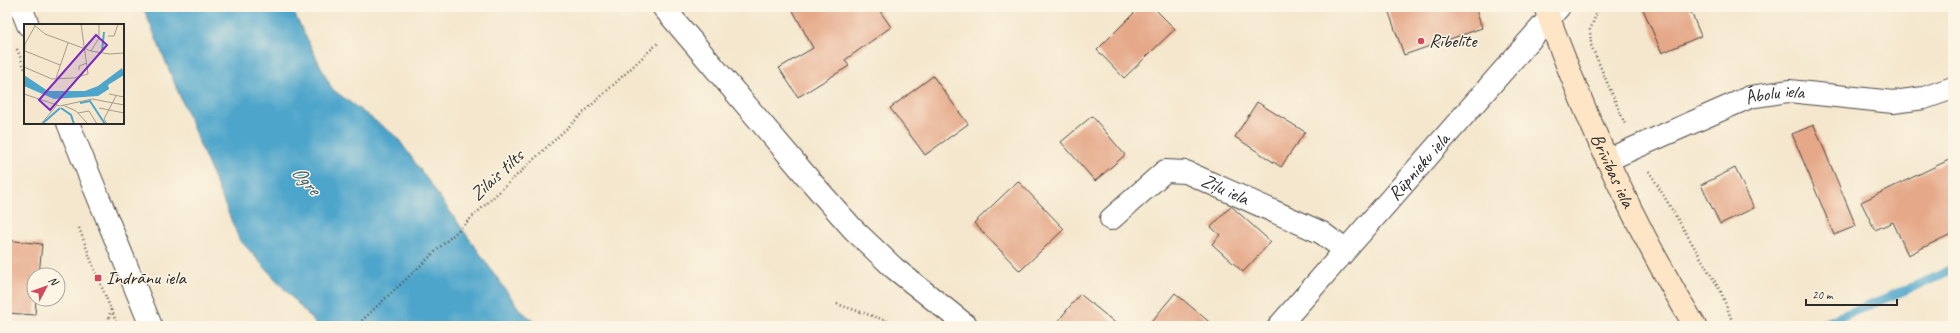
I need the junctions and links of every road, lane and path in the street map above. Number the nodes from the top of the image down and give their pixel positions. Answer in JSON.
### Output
{"nodes":[{"id":1,"x":21,"y":7,"type":"edge"},
{"id":2,"x":663,"y":7,"type":"edge"},
{"id":3,"x":1551,"y":11,"type":"edge"},
{"id":4,"x":28,"y":24,"type":"edge"},
{"id":5,"x":656,"y":44,"type":"dead end"},
{"id":6,"x":1953,"y":88,"type":"edge"},
{"id":7,"x":68,"y":124,"type":"edge"},
{"id":8,"x":1607,"y":160,"type":"junction"},
{"id":9,"x":1111,"y":219,"type":"dead end"},
{"id":10,"x":1346,"y":250,"type":"junction"},
{"id":11,"x":837,"y":304,"type":"dead end"},
{"id":12,"x":111,"y":309,"type":"dead end"},
{"id":13,"x":107,"y":326,"type":"edge"},
{"id":14,"x":151,"y":326,"type":"edge"},
{"id":15,"x":356,"y":326,"type":"edge"},
{"id":16,"x":902,"y":326,"type":"edge"},
{"id":17,"x":967,"y":326,"type":"edge"},
{"id":18,"x":1279,"y":326,"type":"edge"},
{"id":19,"x":1695,"y":326,"type":"edge"}],
"edges":[{"from":1,"to":4,"type":"street"},
{"from":2,"to":17,"type":"street"},
{"from":3,"to":8,"type":"main road","name":"Brīvības iela"},
{"from":3,"to":10,"type":"street","name":"Rūpnieku iela"},
{"from":5,"to":15,"type":"path","name":"Zilais tilts"},
{"from":6,"to":8,"type":"street","name":"Ābolu iela"},
{"from":7,"to":14,"type":"street"},
{"from":8,"to":19,"type":"main road","name":"Brīvības iela"},
{"from":9,"to":10,"type":"street","name":"Zīļu iela"},
{"from":10,"to":18,"type":"street","name":"Rūpnieku iela"},
{"from":11,"to":16,"type":"path"},
{"from":12,"to":13,"type":"path"}]}
